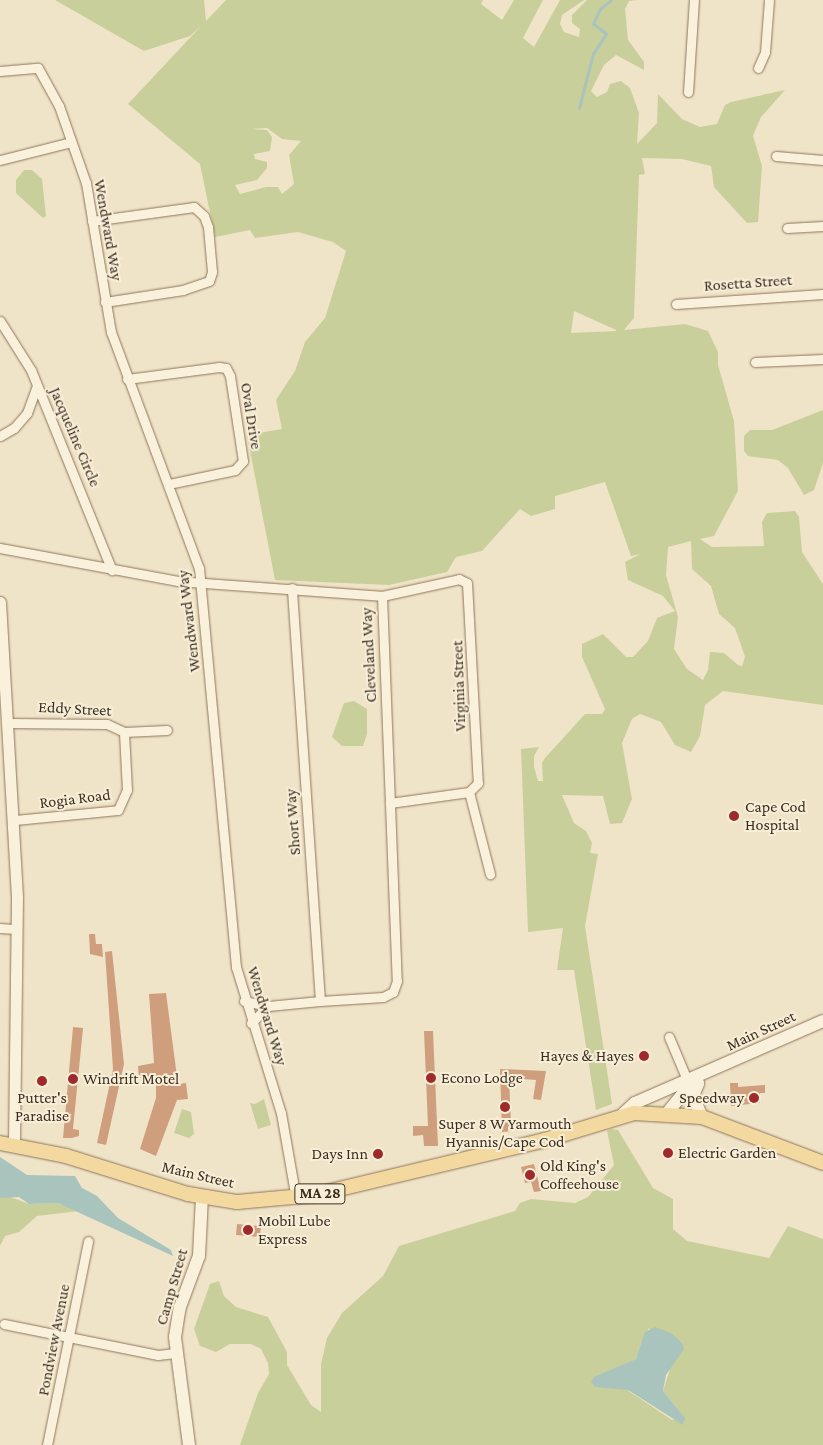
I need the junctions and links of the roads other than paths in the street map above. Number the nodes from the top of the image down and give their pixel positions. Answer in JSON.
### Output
{"nodes":[{"id":1,"x":694,"y":0,"type":"edge"},
{"id":2,"x":769,"y":0,"type":"edge"},
{"id":3,"x":758,"y":68,"type":"dead end"},
{"id":4,"x":0,"y":71,"type":"edge"},
{"id":5,"x":688,"y":92,"type":"dead end"},
{"id":6,"x":71,"y":142,"type":"junction"},
{"id":7,"x":776,"y":156,"type":"dead end"},
{"id":8,"x":0,"y":160,"type":"edge"},
{"id":9,"x":823,"y":160,"type":"edge"},
{"id":10,"x":92,"y":221,"type":"junction"},
{"id":11,"x":823,"y":226,"type":"edge"},
{"id":12,"x":787,"y":228,"type":"dead end"},
{"id":13,"x":823,"y":294,"type":"edge"},
{"id":14,"x":105,"y":302,"type":"junction"},
{"id":15,"x":676,"y":304,"type":"dead end"},
{"id":16,"x":0,"y":321,"type":"edge"},
{"id":17,"x":823,"y":360,"type":"edge"},
{"id":18,"x":755,"y":362,"type":"dead end"},
{"id":19,"x":127,"y":379,"type":"junction"},
{"id":20,"x":37,"y":386,"type":"junction"},
{"id":21,"x":0,"y":436,"type":"edge"},
{"id":22,"x":169,"y":484,"type":"junction"},
{"id":23,"x":0,"y":548,"type":"edge"},
{"id":24,"x":112,"y":570,"type":"junction"},
{"id":25,"x":203,"y":584,"type":"junction"},
{"id":26,"x":292,"y":588,"type":"junction"},
{"id":27,"x":382,"y":596,"type":"junction"},
{"id":28,"x":0,"y":602,"type":"edge"},
{"id":29,"x":9,"y":724,"type":"junction"},
{"id":30,"x":168,"y":730,"type":"dead end"},
{"id":31,"x":124,"y":732,"type":"junction"},
{"id":32,"x":469,"y":792,"type":"junction"},
{"id":33,"x":390,"y":803,"type":"junction"},
{"id":34,"x":15,"y":820,"type":"junction"},
{"id":35,"x":490,"y":874,"type":"dead end"},
{"id":36,"x":0,"y":928,"type":"edge"},
{"id":37,"x":16,"y":929,"type":"junction"},
{"id":38,"x":244,"y":1001,"type":"junction"},
{"id":39,"x":320,"y":1001,"type":"junction"},
{"id":40,"x":268,"y":1006,"type":"junction"},
{"id":41,"x":823,"y":1021,"type":"edge"},
{"id":42,"x":251,"y":1023,"type":"junction"},
{"id":43,"x":669,"y":1037,"type":"dead end"},
{"id":44,"x":693,"y":1083,"type":"junction"},
{"id":45,"x":668,"y":1112,"type":"junction"},
{"id":46,"x":622,"y":1115,"type":"junction"},
{"id":47,"x":702,"y":1117,"type":"junction"},
{"id":48,"x":0,"y":1142,"type":"edge"},
{"id":49,"x":14,"y":1145,"type":"junction"},
{"id":50,"x":823,"y":1163,"type":"edge"},
{"id":51,"x":202,"y":1196,"type":"junction"},
{"id":52,"x":296,"y":1199,"type":"junction"},
{"id":53,"x":88,"y":1241,"type":"dead end"},
{"id":54,"x":4,"y":1324,"type":"dead end"},
{"id":55,"x":69,"y":1338,"type":"junction"},
{"id":56,"x":175,"y":1354,"type":"junction"},
{"id":57,"x":47,"y":1445,"type":"edge"},
{"id":58,"x":188,"y":1445,"type":"edge"}],
"edges":[{"from":1,"to":5,"type":"street"},
{"from":2,"to":3,"type":"street"},
{"from":4,"to":6,"type":"street","name":"Wendward Way"},
{"from":6,"to":8,"type":"street"},
{"from":6,"to":10,"type":"street","name":"Wendward Way"},
{"from":7,"to":9,"type":"street"},
{"from":10,"to":14,"type":"street","name":"Wendward Way"},
{"from":10,"to":14,"type":"street"},
{"from":11,"to":12,"type":"street"},
{"from":13,"to":15,"type":"street","name":"Rosetta Street"},
{"from":14,"to":19,"type":"street","name":"Wendward Way"},
{"from":16,"to":20,"type":"street","name":"Jacqueline Circle"},
{"from":17,"to":18,"type":"street"},
{"from":19,"to":22,"type":"street","name":"Wendward Way"},
{"from":19,"to":22,"type":"street","name":"Oval Drive"},
{"from":20,"to":21,"type":"street"},
{"from":20,"to":24,"type":"street","name":"Jacqueline Circle"},
{"from":22,"to":25,"type":"street","name":"Wendward Way"},
{"from":23,"to":24,"type":"street","name":"Cleveland Way"},
{"from":24,"to":25,"type":"street","name":"Cleveland Way"},
{"from":25,"to":26,"type":"street","name":"Cleveland Way"},
{"from":25,"to":38,"type":"street","name":"Wendward Way"},
{"from":26,"to":27,"type":"street","name":"Cleveland Way"},
{"from":26,"to":39,"type":"street","name":"Short Way"},
{"from":27,"to":32,"type":"street","name":"Virginia Street"},
{"from":27,"to":33,"type":"street","name":"Cleveland Way"},
{"from":28,"to":29,"type":"street"},
{"from":29,"to":31,"type":"street","name":"Eddy Street"},
{"from":29,"to":34,"type":"street"},
{"from":30,"to":31,"type":"street","name":"Eddy Street"},
{"from":31,"to":34,"type":"street","name":"Rogia Road"},
{"from":32,"to":33,"type":"street"},
{"from":32,"to":35,"type":"street"},
{"from":33,"to":39,"type":"street","name":"Cleveland Way"},
{"from":34,"to":37,"type":"street"},
{"from":36,"to":37,"type":"street"},
{"from":37,"to":49,"type":"street"},
{"from":38,"to":40,"type":"street"},
{"from":38,"to":42,"type":"street","name":"Wendward Way"},
{"from":39,"to":40,"type":"street"},
{"from":40,"to":42,"type":"street"},
{"from":41,"to":44,"type":"main road","name":"Main Street"},
{"from":42,"to":52,"type":"street","name":"Wendward Way"},
{"from":43,"to":44,"type":"street"},
{"from":44,"to":45,"type":"main road","name":"Main Street"},
{"from":44,"to":46,"type":"main road","name":"Main Street"},
{"from":44,"to":47,"type":"main road"},
{"from":45,"to":46,"type":"main road","name":"Main Street","number":"MA 28"},
{"from":45,"to":47,"type":"main road","number":"MA 28"},
{"from":46,"to":52,"type":"main road","name":"Main Street","number":"MA 28"},
{"from":47,"to":50,"type":"main road","number":"MA 28"},
{"from":48,"to":49,"type":"main road","name":"Main Street","number":"MA 28"},
{"from":49,"to":51,"type":"main road","name":"Main Street","number":"MA 28"},
{"from":51,"to":52,"type":"main road","name":"Main Street","number":"MA 28"},
{"from":51,"to":56,"type":"main road","name":"Camp Street"},
{"from":53,"to":55,"type":"street","name":"Pondview Avenue"},
{"from":54,"to":55,"type":"street"},
{"from":55,"to":56,"type":"street"},
{"from":55,"to":57,"type":"street","name":"Pondview Avenue"},
{"from":56,"to":58,"type":"main road","name":"Camp Street"}]}
